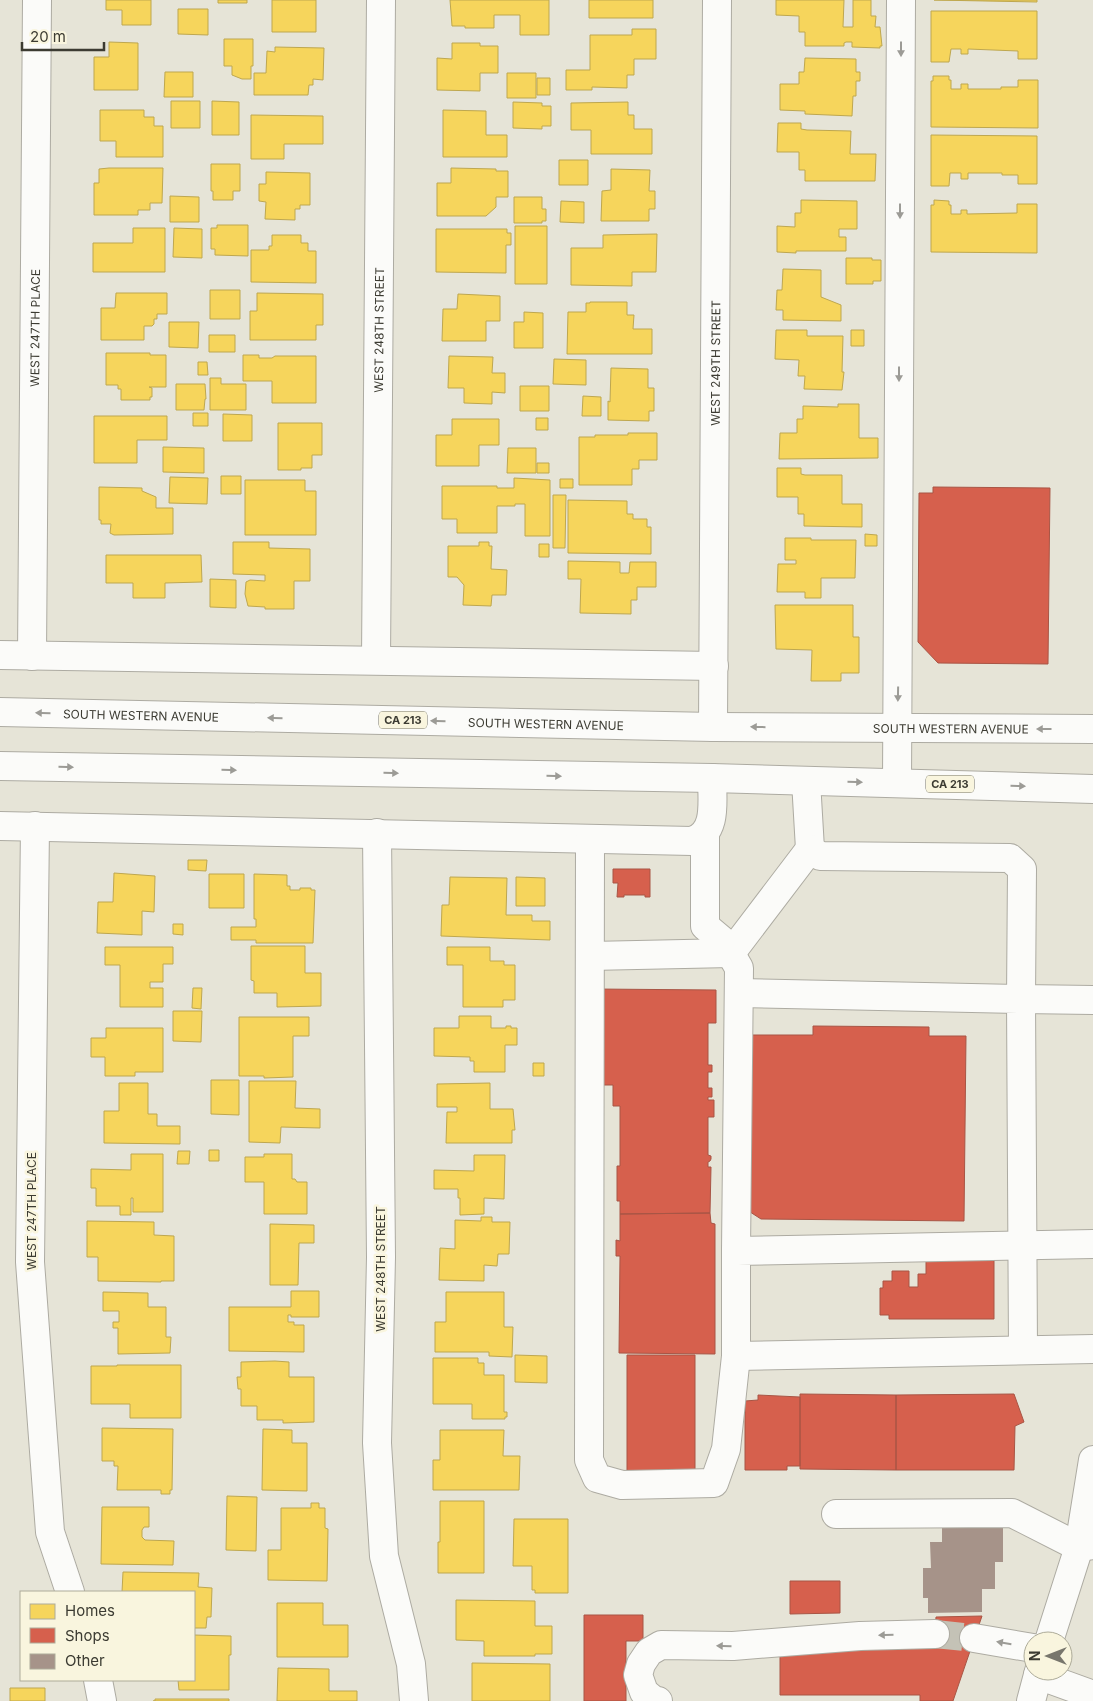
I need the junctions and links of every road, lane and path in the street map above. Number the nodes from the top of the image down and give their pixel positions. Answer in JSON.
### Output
{"nodes":[{"id":1,"x":37,"y":0,"type":"edge"},
{"id":2,"x":381,"y":0,"type":"edge"},
{"id":3,"x":717,"y":0,"type":"edge"},
{"id":4,"x":901,"y":0,"type":"edge"},
{"id":5,"x":0,"y":655,"type":"edge"},
{"id":6,"x":32,"y":656,"type":"junction"},
{"id":7,"x":376,"y":660,"type":"junction"},
{"id":8,"x":714,"y":666,"type":"junction"},
{"id":9,"x":0,"y":712,"type":"edge"},
{"id":10,"x":713,"y":727,"type":"junction"},
{"id":11,"x":897,"y":728,"type":"junction"},
{"id":12,"x":1093,"y":730,"type":"edge"},
{"id":13,"x":0,"y":766,"type":"edge"},
{"id":14,"x":712,"y":778,"type":"junction"},
{"id":15,"x":806,"y":780,"type":"junction"},
{"id":16,"x":897,"y":782,"type":"junction"},
{"id":17,"x":1093,"y":789,"type":"edge"},
{"id":18,"x":0,"y":826,"type":"edge"},
{"id":19,"x":34,"y":826,"type":"junction"},
{"id":20,"x":377,"y":833,"type":"junction"},
{"id":21,"x":705,"y":834,"type":"junction"},
{"id":22,"x":590,"y":839,"type":"junction"},
{"id":23,"x":810,"y":849,"type":"junction"},
{"id":24,"x":731,"y":953,"type":"junction"},
{"id":25,"x":590,"y":956,"type":"junction"},
{"id":26,"x":738,"y":993,"type":"junction"},
{"id":27,"x":1021,"y":999,"type":"junction"},
{"id":28,"x":1093,"y":1000,"type":"edge"},
{"id":29,"x":1093,"y":1244,"type":"edge"},
{"id":30,"x":1023,"y":1246,"type":"junction"},
{"id":31,"x":736,"y":1251,"type":"junction"},
{"id":32,"x":1093,"y":1348,"type":"edge"},
{"id":33,"x":1023,"y":1350,"type":"junction"},
{"id":34,"x":736,"y":1356,"type":"junction"},
{"id":35,"x":1093,"y":1460,"type":"edge"},
{"id":36,"x":836,"y":1514,"type":"dead end"},
{"id":37,"x":1088,"y":1542,"type":"edge"},
{"id":38,"x":70,"y":1591,"type":"edge"},
{"id":39,"x":1053,"y":1631,"type":"edge"},
{"id":40,"x":935,"y":1634,"type":"tunnel mouth"},
{"id":41,"x":974,"y":1638,"type":"tunnel mouth"},
{"id":42,"x":1023,"y":1646,"type":"edge"},
{"id":43,"x":98,"y":1681,"type":"edge"},
{"id":44,"x":1036,"y":1681,"type":"edge"},
{"id":45,"x":1059,"y":1681,"type":"edge"},
{"id":46,"x":1093,"y":1695,"type":"edge"},
{"id":47,"x":102,"y":1701,"type":"edge"},
{"id":48,"x":414,"y":1701,"type":"edge"},
{"id":49,"x":658,"y":1701,"type":"edge"},
{"id":50,"x":1030,"y":1701,"type":"edge"}],
"edges":[{"from":1,"to":6,"type":"street","name":"WEST 247TH PLACE"},
{"from":2,"to":7,"type":"street","name":"WEST 248TH STREET"},
{"from":3,"to":8,"type":"street","name":"WEST 249TH STREET"},
{"from":4,"to":11,"type":"street","one_way":true},
{"from":5,"to":6,"type":"street"},
{"from":6,"to":7,"type":"street"},
{"from":7,"to":8,"type":"street"},
{"from":8,"to":10,"type":"street","name":"WEST 249TH STREET"},
{"from":10,"to":9,"type":"street","name":"SOUTH WESTERN AVENUE","number":"CA 213","one_way":true},
{"from":11,"to":10,"type":"street","name":"SOUTH WESTERN AVENUE","number":"CA 213","one_way":true},
{"from":12,"to":11,"type":"street","name":"SOUTH WESTERN AVENUE","number":"CA 213","one_way":true},
{"from":11,"to":16,"type":"street"},
{"from":13,"to":14,"type":"street","number":"CA 213","one_way":true},
{"from":14,"to":15,"type":"street","number":"CA 213"},
{"from":14,"to":21,"type":"street"},
{"from":15,"to":16,"type":"street","number":"CA 213","one_way":true},
{"from":15,"to":23,"type":"street"},
{"from":16,"to":17,"type":"street","number":"CA 213","one_way":true},
{"from":18,"to":19,"type":"street"},
{"from":19,"to":20,"type":"street"},
{"from":19,"to":38,"type":"street","name":"WEST 247TH PLACE"},
{"from":20,"to":22,"type":"street"},
{"from":20,"to":48,"type":"street","name":"WEST 248TH STREET"},
{"from":21,"to":22,"type":"street"},
{"from":21,"to":24,"type":"street"},
{"from":22,"to":25,"type":"street"},
{"from":23,"to":24,"type":"street"},
{"from":23,"to":27,"type":"street"},
{"from":24,"to":25,"type":"street"},
{"from":24,"to":26,"type":"street"},
{"from":25,"to":34,"type":"street"},
{"from":26,"to":27,"type":"street"},
{"from":26,"to":31,"type":"street"},
{"from":27,"to":28,"type":"street"},
{"from":27,"to":30,"type":"street"},
{"from":29,"to":30,"type":"street"},
{"from":30,"to":31,"type":"street"},
{"from":30,"to":33,"type":"street"},
{"from":31,"to":34,"type":"street"},
{"from":32,"to":33,"type":"street"},
{"from":33,"to":34,"type":"street"},
{"from":35,"to":37,"type":"street"},
{"from":36,"to":37,"type":"street"},
{"from":37,"to":39,"type":"street"},
{"from":40,"to":49,"type":"street","one_way":true},
{"from":42,"to":41,"type":"street","one_way":true},
{"from":43,"to":47,"type":"street"},
{"from":44,"to":50,"type":"street"},
{"from":45,"to":46,"type":"street"}]}
